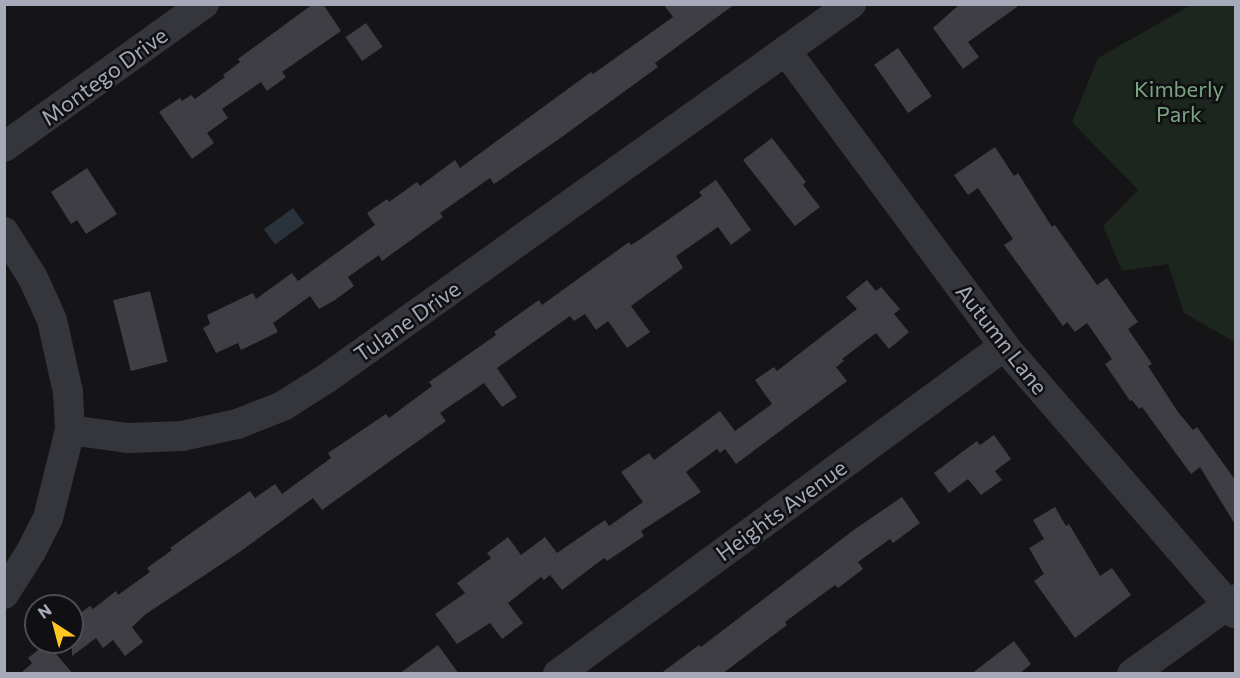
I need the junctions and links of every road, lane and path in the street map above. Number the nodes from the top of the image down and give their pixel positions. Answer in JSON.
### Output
{"nodes":[{"id":1,"x":204,"y":4,"type":"edge"},
{"id":2,"x":851,"y":4,"type":"edge"},
{"id":3,"x":786,"y":51,"type":"junction"},
{"id":4,"x":4,"y":147,"type":"edge"},
{"id":5,"x":4,"y":232,"type":"edge"},
{"id":6,"x":1004,"y":346,"type":"junction"},
{"id":7,"x":70,"y":430,"type":"junction"},
{"id":8,"x":4,"y":594,"type":"edge"},
{"id":9,"x":1233,"y":606,"type":"edge"},
{"id":10,"x":558,"y":674,"type":"edge"},
{"id":11,"x":1132,"y":674,"type":"edge"}],
"edges":[{"from":1,"to":4,"type":"street","name":"Montego Drive"},
{"from":2,"to":3,"type":"street","name":"Tulane Drive"},
{"from":3,"to":6,"type":"street","name":"Autumn Lane"},
{"from":3,"to":7,"type":"street","name":"Tulane Drive"},
{"from":5,"to":7,"type":"street"},
{"from":6,"to":9,"type":"street","name":"Autumn Lane"},
{"from":6,"to":10,"type":"street","name":"Heights Avenue"},
{"from":7,"to":8,"type":"street"},
{"from":9,"to":11,"type":"street"}]}
